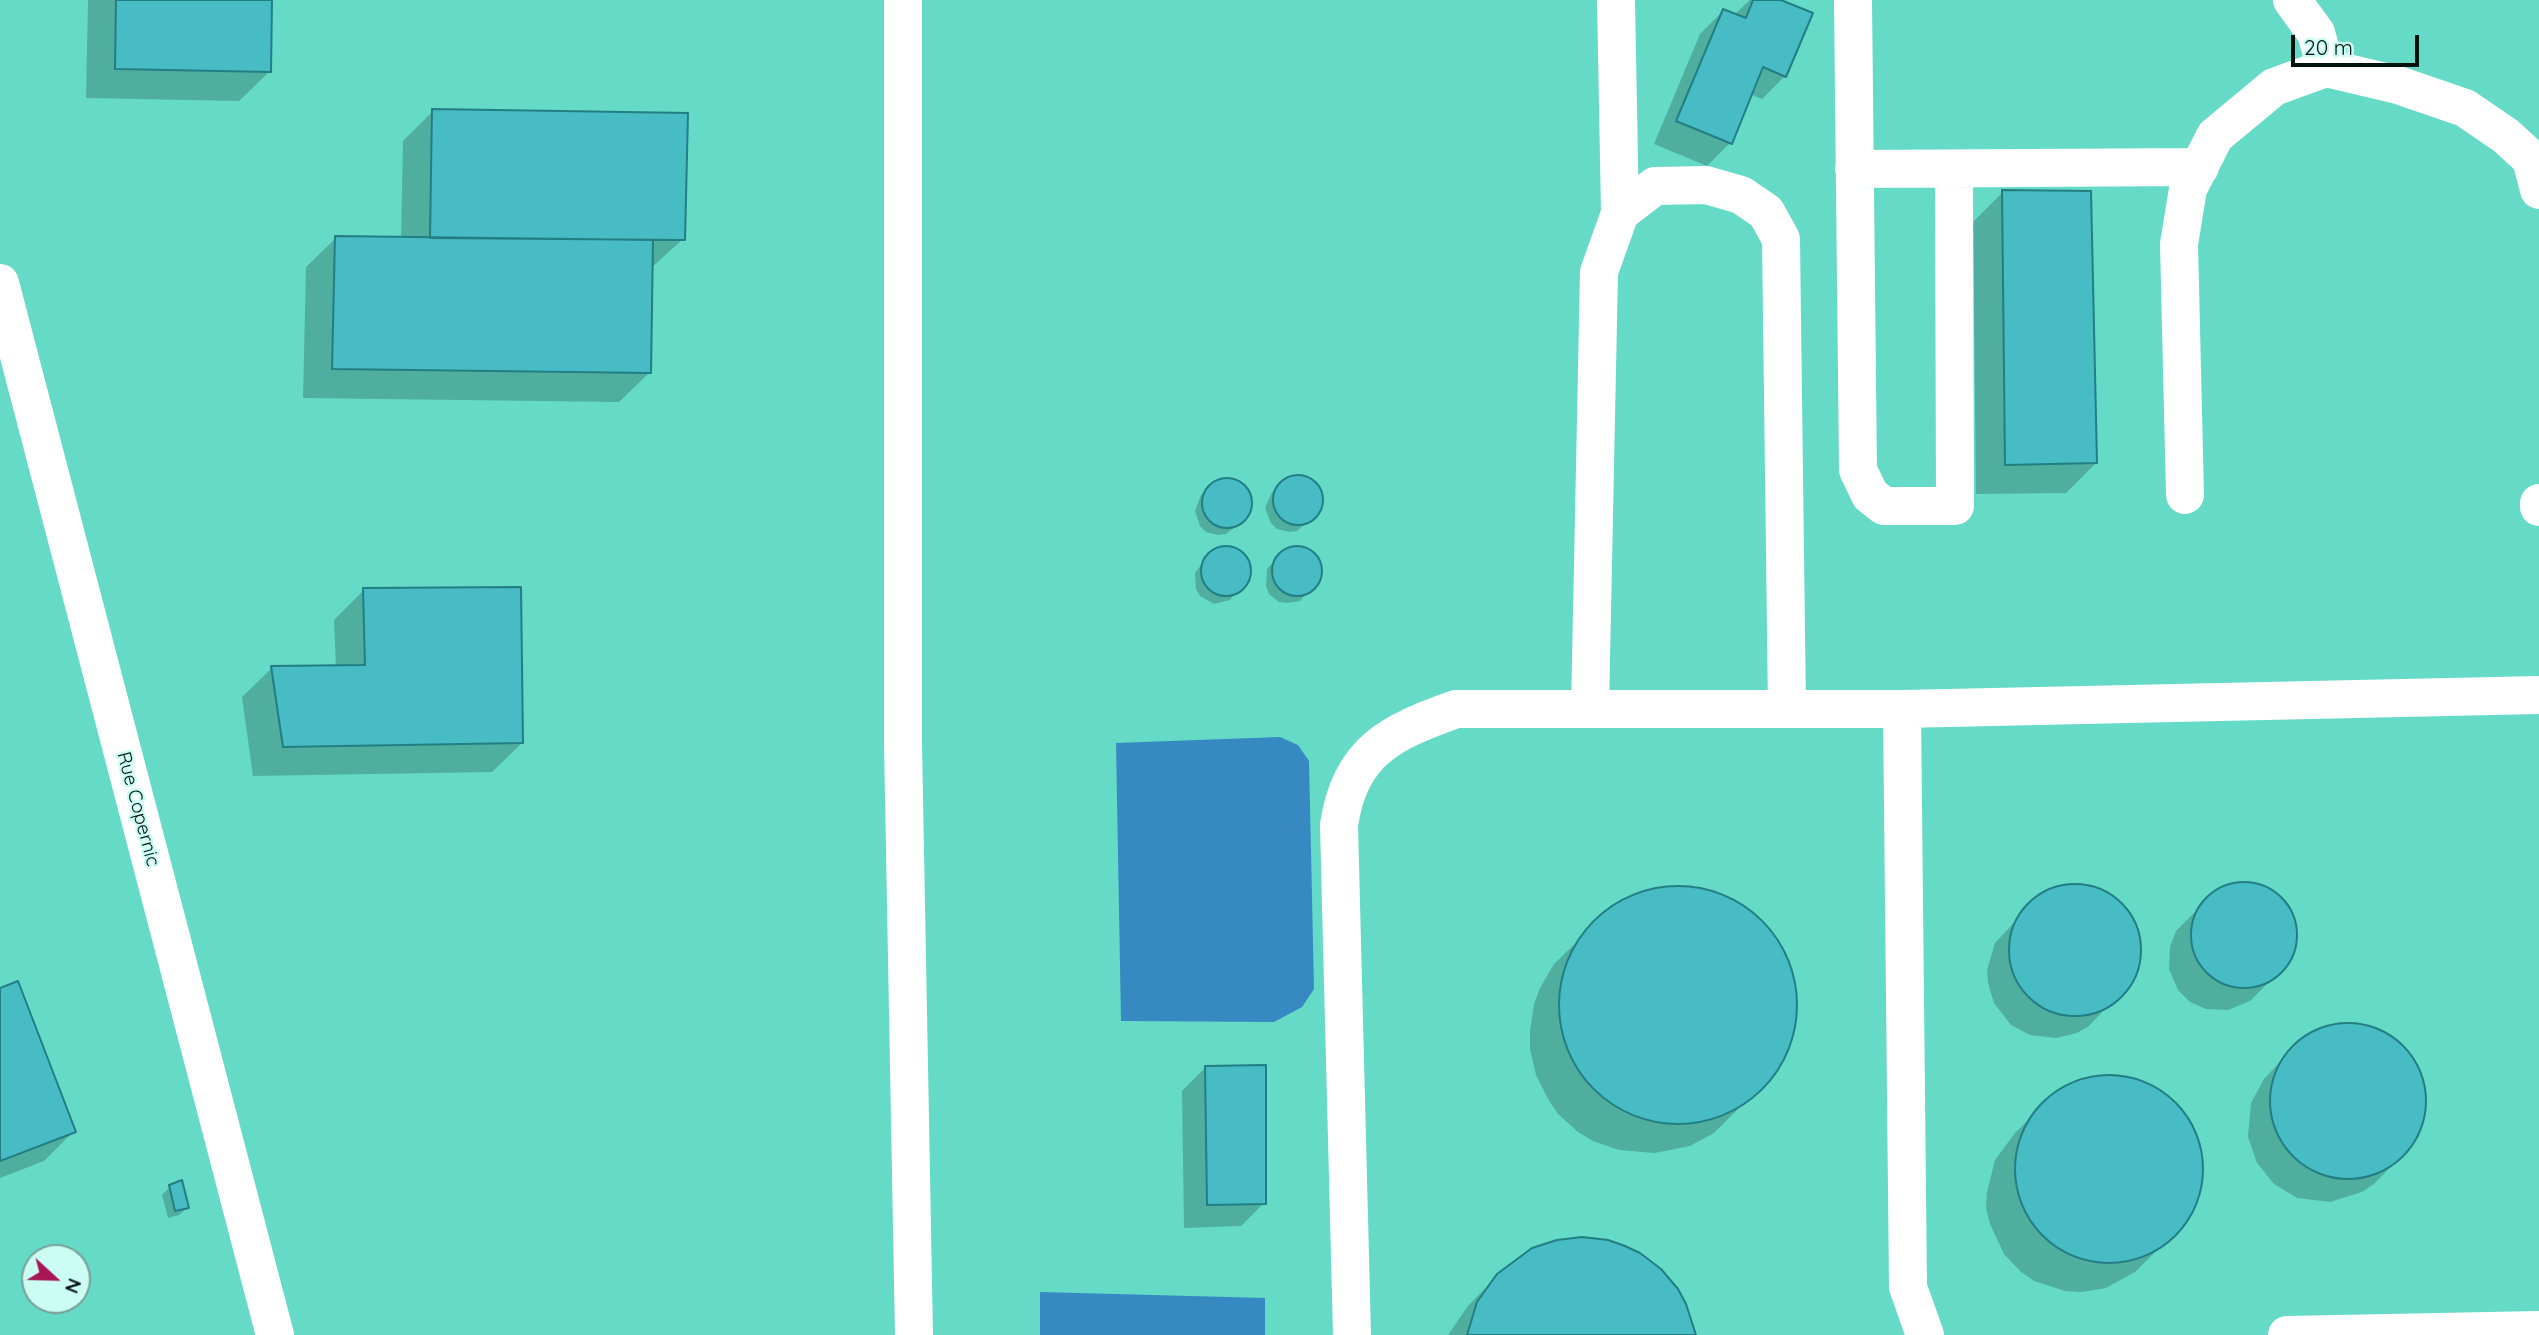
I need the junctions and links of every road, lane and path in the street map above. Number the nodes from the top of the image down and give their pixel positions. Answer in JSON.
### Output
{"nodes":[{"id":1,"x":903,"y":0,"type":"edge"},
{"id":2,"x":1616,"y":0,"type":"edge"},
{"id":3,"x":1853,"y":0,"type":"edge"},
{"id":4,"x":2292,"y":0,"type":"edge"},
{"id":5,"x":2326,"y":68,"type":"junction"},
{"id":6,"x":2200,"y":167,"type":"junction"},
{"id":7,"x":1854,"y":170,"type":"junction"},
{"id":8,"x":1954,"y":170,"type":"junction"},
{"id":9,"x":2539,"y":190,"type":"edge"},
{"id":10,"x":1620,"y":213,"type":"junction"},
{"id":11,"x":0,"y":283,"type":"edge"},
{"id":12,"x":2185,"y":495,"type":"dead end"},
{"id":13,"x":2539,"y":695,"type":"edge"},
{"id":14,"x":1590,"y":709,"type":"junction"},
{"id":15,"x":1787,"y":709,"type":"junction"},
{"id":16,"x":1902,"y":709,"type":"junction"},
{"id":17,"x":2539,"y":1330,"type":"edge"},
{"id":18,"x":275,"y":1335,"type":"edge"},
{"id":19,"x":914,"y":1335,"type":"edge"},
{"id":20,"x":1352,"y":1335,"type":"edge"},
{"id":21,"x":1925,"y":1335,"type":"edge"},
{"id":22,"x":2287,"y":1335,"type":"edge"}],
"edges":[{"from":1,"to":19,"type":"street"},
{"from":2,"to":10,"type":"street"},
{"from":3,"to":7,"type":"street"},
{"from":4,"to":5,"type":"street"},
{"from":5,"to":6,"type":"street"},
{"from":5,"to":9,"type":"street"},
{"from":6,"to":8,"type":"street"},
{"from":6,"to":12,"type":"street"},
{"from":7,"to":8,"type":"street"},
{"from":7,"to":8,"type":"street"},
{"from":10,"to":14,"type":"street"},
{"from":10,"to":15,"type":"street"},
{"from":11,"to":18,"type":"street","name":"Rue Copernic"},
{"from":13,"to":16,"type":"street"},
{"from":14,"to":15,"type":"street"},
{"from":14,"to":20,"type":"street"},
{"from":15,"to":16,"type":"street"},
{"from":16,"to":21,"type":"street"},
{"from":17,"to":22,"type":"street"}]}
